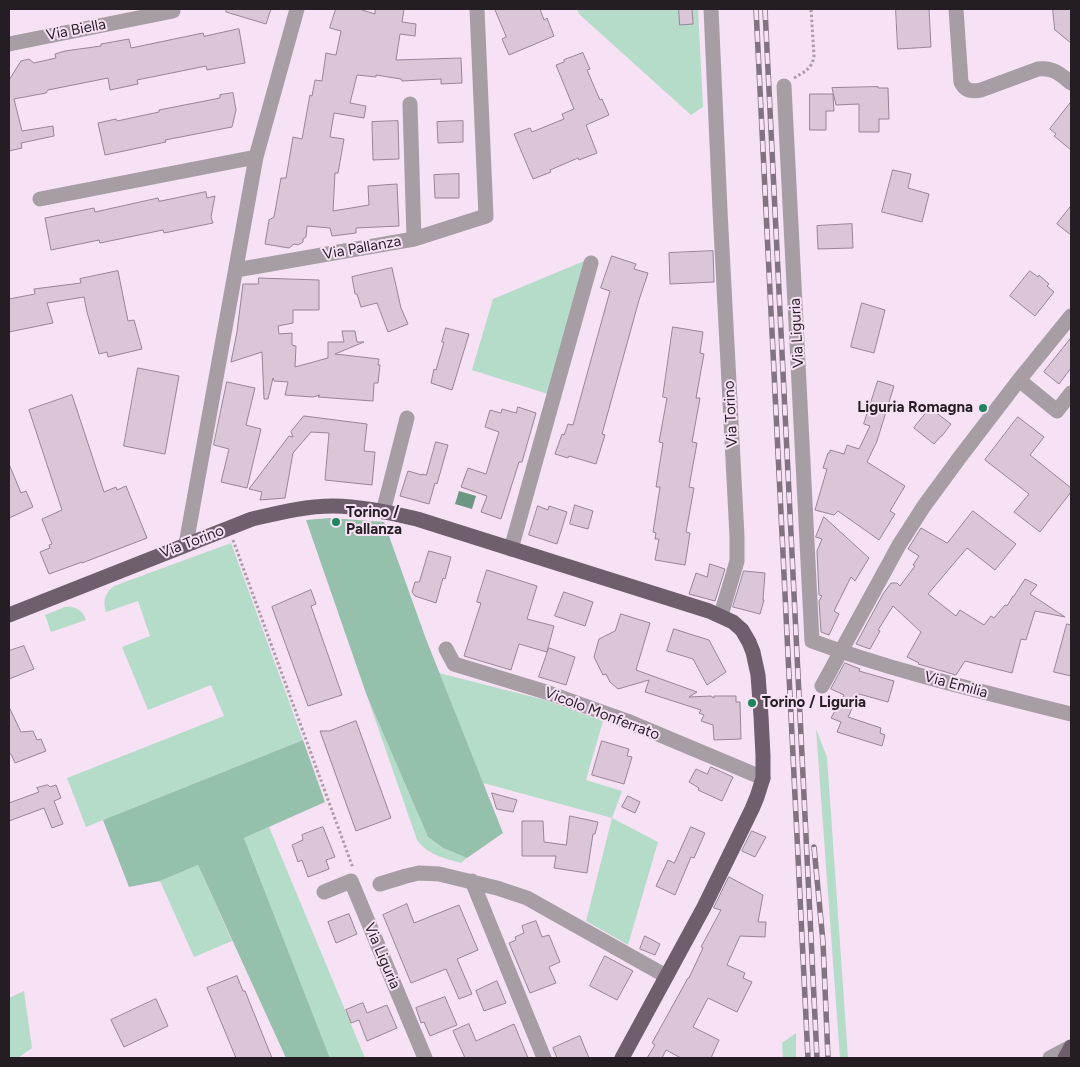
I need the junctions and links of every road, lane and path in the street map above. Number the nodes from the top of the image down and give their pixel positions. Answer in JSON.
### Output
{"nodes":[{"id":1,"x":297,"y":9,"type":"edge"},
{"id":2,"x":477,"y":9,"type":"edge"},
{"id":3,"x":711,"y":9,"type":"edge"},
{"id":4,"x":811,"y":9,"type":"edge"},
{"id":5,"x":956,"y":9,"type":"edge"},
{"id":6,"x":173,"y":11,"type":"dead end"},
{"id":7,"x":9,"y":44,"type":"edge"},
{"id":8,"x":1071,"y":83,"type":"edge"},
{"id":9,"x":784,"y":86,"type":"joint"},
{"id":10,"x":410,"y":104,"type":"dead end"},
{"id":11,"x":256,"y":157,"type":"junction"},
{"id":12,"x":40,"y":200,"type":"dead end"},
{"id":13,"x":414,"y":239,"type":"junction"},
{"id":14,"x":592,"y":263,"type":"dead end"},
{"id":15,"x":236,"y":270,"type":"junction"},
{"id":16,"x":1071,"y":316,"type":"edge"},
{"id":17,"x":1019,"y":380,"type":"junction"},
{"id":18,"x":1071,"y":393,"type":"edge"},
{"id":19,"x":407,"y":418,"type":"dead end"},
{"id":20,"x":384,"y":512,"type":"junction"},
{"id":21,"x":229,"y":528,"type":"junction"},
{"id":22,"x":186,"y":544,"type":"junction"},
{"id":23,"x":511,"y":549,"type":"junction"},
{"id":24,"x":9,"y":615,"type":"edge"},
{"id":25,"x":721,"y":615,"type":"junction"},
{"id":26,"x":446,"y":649,"type":"dead end"},
{"id":27,"x":841,"y":652,"type":"junction"},
{"id":28,"x":822,"y":686,"type":"dead end"},
{"id":29,"x":1071,"y":714,"type":"edge"},
{"id":30,"x":763,"y":778,"type":"junction"},
{"id":31,"x":352,"y":875,"type":"junction"},
{"id":32,"x":472,"y":881,"type":"junction"},
{"id":33,"x":380,"y":884,"type":"dead end"},
{"id":34,"x":324,"y":892,"type":"dead end"},
{"id":35,"x":666,"y":976,"type":"junction"},
{"id":36,"x":1071,"y":1047,"type":"edge"},
{"id":37,"x":425,"y":1058,"type":"edge"},
{"id":38,"x":544,"y":1058,"type":"edge"},
{"id":39,"x":622,"y":1058,"type":"edge"},
{"id":40,"x":1050,"y":1058,"type":"edge"},
{"id":41,"x":1065,"y":1058,"type":"edge"}],
"edges":[{"from":1,"to":11,"type":"street"},
{"from":2,"to":13,"type":"street"},
{"from":3,"to":25,"type":"street","name":"Via Torino"},
{"from":4,"to":9,"type":"path"},
{"from":5,"to":8,"type":"street"},
{"from":6,"to":7,"type":"street","name":"Via Biella"},
{"from":9,"to":27,"type":"street","name":"Via Liguria"},
{"from":10,"to":13,"type":"street","name":"Via Pallanza"},
{"from":11,"to":12,"type":"street"},
{"from":11,"to":15,"type":"street"},
{"from":13,"to":15,"type":"street","name":"Via Pallanza"},
{"from":14,"to":23,"type":"street"},
{"from":15,"to":22,"type":"street"},
{"from":16,"to":17,"type":"street"},
{"from":17,"to":18,"type":"street"},
{"from":17,"to":27,"type":"street"},
{"from":19,"to":20,"type":"street"},
{"from":20,"to":21,"type":"main road","name":"Via Torino"},
{"from":20,"to":23,"type":"main road","name":"Via Torino"},
{"from":21,"to":22,"type":"main road","name":"Via Torino"},
{"from":21,"to":31,"type":"path"},
{"from":22,"to":24,"type":"main road","name":"Via Torino"},
{"from":23,"to":25,"type":"main road","name":"Via Torino"},
{"from":25,"to":30,"type":"main road","name":"Via Torino"},
{"from":26,"to":30,"type":"street","name":"Vicolo Monferrato"},
{"from":27,"to":28,"type":"street"},
{"from":27,"to":29,"type":"street","name":"Via Emilia"},
{"from":30,"to":35,"type":"main road"},
{"from":31,"to":34,"type":"street"},
{"from":31,"to":37,"type":"street","name":"Via Liguria"},
{"from":32,"to":33,"type":"street"},
{"from":32,"to":35,"type":"street"},
{"from":32,"to":38,"type":"street"},
{"from":35,"to":39,"type":"main road"},
{"from":36,"to":40,"type":"street"},
{"from":36,"to":41,"type":"main road"}]}
